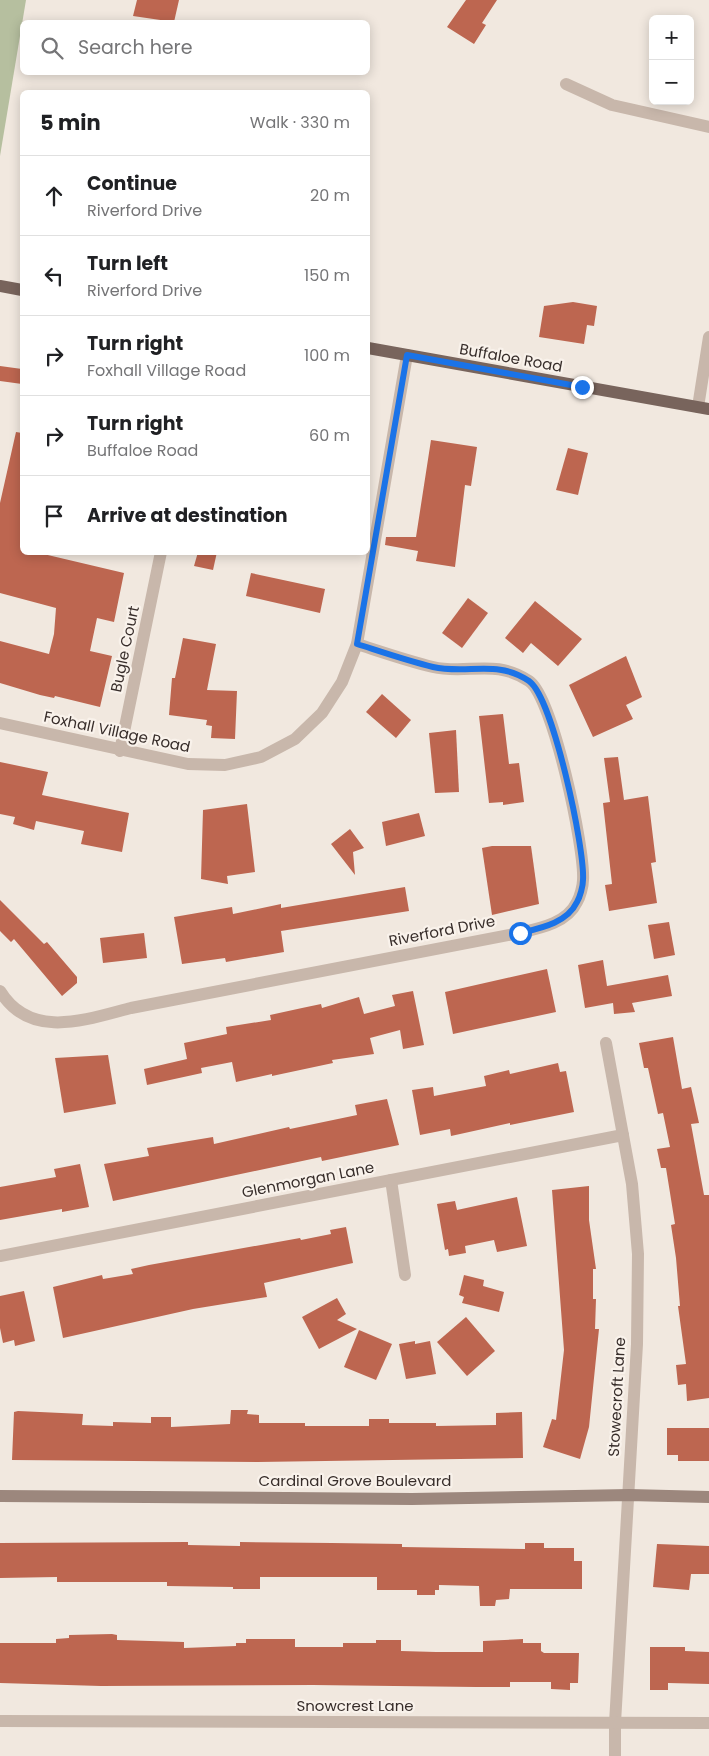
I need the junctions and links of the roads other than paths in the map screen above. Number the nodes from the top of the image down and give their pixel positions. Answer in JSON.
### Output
{"nodes":[{"id":1,"x":566,"y":84,"type":"dead end"},
{"id":2,"x":709,"y":127,"type":"edge"},
{"id":3,"x":0,"y":286,"type":"edge"},
{"id":4,"x":20,"y":290,"type":"edge"},
{"id":5,"x":709,"y":338,"type":"edge"},
{"id":6,"x":370,"y":348,"type":"edge"},
{"id":7,"x":407,"y":355,"type":"junction"},
{"id":8,"x":703,"y":408,"type":"edge"},
{"id":9,"x":160,"y":555,"type":"edge"},
{"id":10,"x":357,"y":644,"type":"junction"},
{"id":11,"x":0,"y":723,"type":"edge"},
{"id":12,"x":120,"y":751,"type":"junction"},
{"id":13,"x":0,"y":991,"type":"edge"},
{"id":14,"x":606,"y":1043,"type":"dead end"},
{"id":15,"x":623,"y":1135,"type":"junction"},
{"id":16,"x":391,"y":1180,"type":"junction"},
{"id":17,"x":0,"y":1256,"type":"edge"},
{"id":18,"x":405,"y":1275,"type":"dead end"},
{"id":19,"x":629,"y":1495,"type":"junction"},
{"id":20,"x":0,"y":1496,"type":"edge"},
{"id":21,"x":709,"y":1497,"type":"edge"},
{"id":22,"x":0,"y":1721,"type":"edge"},
{"id":23,"x":615,"y":1723,"type":"junction"},
{"id":24,"x":709,"y":1723,"type":"edge"},
{"id":25,"x":615,"y":1756,"type":"edge"}],
"edges":[{"from":1,"to":2,"type":"street"},
{"from":3,"to":4,"type":"main road"},
{"from":5,"to":8,"type":"street"},
{"from":6,"to":7,"type":"main road","name":"Buffaloe Road"},
{"from":7,"to":8,"type":"main road","name":"Buffaloe Road"},
{"from":7,"to":10,"type":"street","name":"Foxhall Village Road"},
{"from":9,"to":12,"type":"street","name":"Bugle Court"},
{"from":10,"to":12,"type":"street","name":"Foxhall Village Road"},
{"from":10,"to":13,"type":"street","name":"Riverford Drive"},
{"from":11,"to":12,"type":"street","name":"Foxhall Village Road"},
{"from":14,"to":15,"type":"street","name":"Stowecroft Lane"},
{"from":15,"to":16,"type":"street","name":"Glenmorgan Lane"},
{"from":15,"to":19,"type":"street","name":"Stowecroft Lane"},
{"from":16,"to":17,"type":"street","name":"Glenmorgan Lane"},
{"from":16,"to":18,"type":"street"},
{"from":19,"to":20,"type":"street","name":"Cardinal Grove Boulevard"},
{"from":19,"to":21,"type":"street","name":"Cardinal Grove Boulevard"},
{"from":19,"to":23,"type":"street","name":"Stowecroft Lane"},
{"from":22,"to":23,"type":"street","name":"Snowcrest Lane"},
{"from":23,"to":24,"type":"street","name":"Snowcrest Lane"},
{"from":23,"to":25,"type":"street","name":"Stowecroft Lane"}]}
